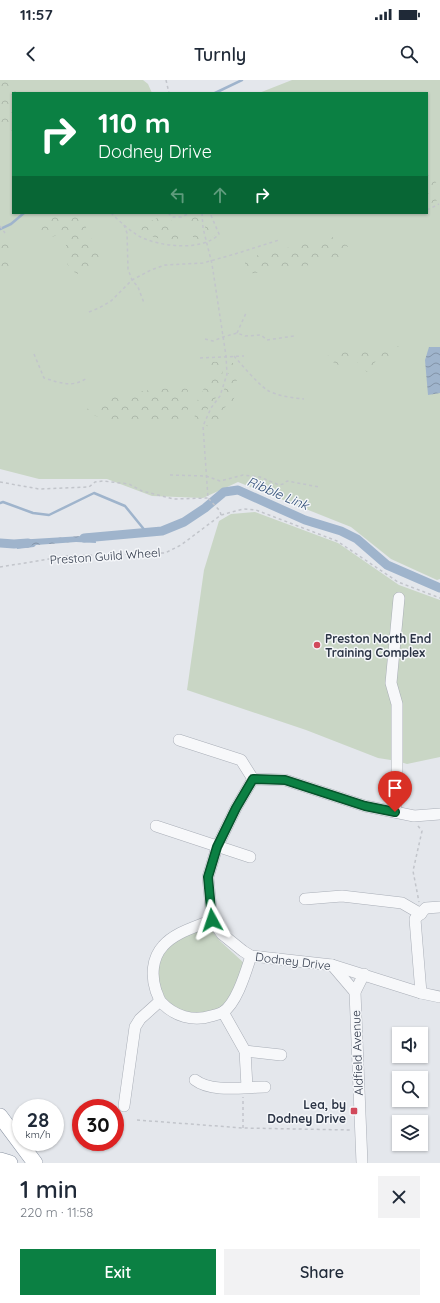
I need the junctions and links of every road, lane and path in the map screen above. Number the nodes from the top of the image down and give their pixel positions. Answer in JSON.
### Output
{"nodes":[{"id":1,"x":166,"y":80,"type":"edge"},
{"id":2,"x":169,"y":92,"type":"edge"},
{"id":3,"x":438,"y":204,"type":"dead end"},
{"id":4,"x":428,"y":209,"type":"edge"},
{"id":5,"x":112,"y":214,"type":"edge"},
{"id":6,"x":169,"y":214,"type":"edge"},
{"id":7,"x":188,"y":214,"type":"edge"},
{"id":8,"x":202,"y":214,"type":"edge"},
{"id":9,"x":210,"y":214,"type":"edge"},
{"id":10,"x":124,"y":225,"type":"junction"},
{"id":11,"x":0,"y":226,"type":"edge"},
{"id":12,"x":5,"y":234,"type":"dead end"},
{"id":13,"x":279,"y":240,"type":"dead end"},
{"id":14,"x":206,"y":242,"type":"junction"},
{"id":15,"x":211,"y":260,"type":"junction"},
{"id":16,"x":132,"y":280,"type":"junction"},
{"id":17,"x":144,"y":303,"type":"dead end"},
{"id":18,"x":89,"y":312,"type":"dead end"},
{"id":19,"x":246,"y":313,"type":"dead end"},
{"id":20,"x":237,"y":333,"type":"junction"},
{"id":21,"x":294,"y":336,"type":"dead end"},
{"id":22,"x":223,"y":337,"type":"junction"},
{"id":23,"x":205,"y":340,"type":"dead end"},
{"id":24,"x":34,"y":354,"type":"dead end"},
{"id":25,"x":226,"y":356,"type":"junction"},
{"id":26,"x":234,"y":356,"type":"junction"},
{"id":27,"x":244,"y":356,"type":"dead end"},
{"id":28,"x":200,"y":358,"type":"dead end"},
{"id":29,"x":87,"y":378,"type":"dead end"},
{"id":30,"x":304,"y":399,"type":"dead end"},
{"id":31,"x":170,"y":475,"type":"dead end"},
{"id":32,"x":206,"y":476,"type":"junction"},
{"id":33,"x":0,"y":482,"type":"edge"},
{"id":34,"x":319,"y":487,"type":"dead end"},
{"id":35,"x":208,"y":498,"type":"junction"},
{"id":36,"x":221,"y":515,"type":"junction"},
{"id":37,"x":0,"y":567,"type":"edge"},
{"id":38,"x":399,"y":598,"type":"dead end"},
{"id":39,"x":440,"y":598,"type":"edge"},
{"id":40,"x":179,"y":740,"type":"dead end"},
{"id":41,"x":253,"y":779,"type":"junction"},
{"id":42,"x":395,"y":812,"type":"junction"},
{"id":43,"x":440,"y":814,"type":"edge"},
{"id":44,"x":410,"y":815,"type":"junction"},
{"id":45,"x":156,"y":826,"type":"dead end"},
{"id":46,"x":217,"y":847,"type":"junction"},
{"id":47,"x":250,"y":857,"type":"dead end"},
{"id":48,"x":305,"y":899,"type":"dead end"},
{"id":49,"x":440,"y":907,"type":"edge"},
{"id":50,"x":421,"y":914,"type":"junction"},
{"id":51,"x":212,"y":920,"type":"junction"},
{"id":52,"x":252,"y":956,"type":"junction"},
{"id":53,"x":332,"y":964,"type":"junction"},
{"id":54,"x":364,"y":974,"type":"junction"},
{"id":55,"x":355,"y":992,"type":"junction"},
{"id":56,"x":421,"y":993,"type":"junction"},
{"id":57,"x":440,"y":997,"type":"edge"},
{"id":58,"x":160,"y":1001,"type":"junction"},
{"id":59,"x":223,"y":1012,"type":"junction"},
{"id":60,"x":245,"y":1052,"type":"junction"},
{"id":61,"x":281,"y":1055,"type":"dead end"},
{"id":62,"x":195,"y":1080,"type":"dead end"},
{"id":63,"x":245,"y":1087,"type":"junction"},
{"id":64,"x":265,"y":1088,"type":"dead end"},
{"id":65,"x":124,"y":1106,"type":"dead end"},
{"id":66,"x":0,"y":1116,"type":"edge"},
{"id":67,"x":137,"y":1120,"type":"dead end"},
{"id":68,"x":243,"y":1128,"type":"junction"},
{"id":69,"x":360,"y":1130,"type":"junction"},
{"id":70,"x":0,"y":1160,"type":"edge"},
{"id":71,"x":10,"y":1163,"type":"edge"},
{"id":72,"x":35,"y":1163,"type":"edge"},
{"id":73,"x":362,"y":1163,"type":"edge"}],
"edges":[{"from":1,"to":2,"type":"path"},
{"from":3,"to":4,"type":"path"},
{"from":5,"to":10,"type":"path"},
{"from":6,"to":7,"type":"path"},
{"from":8,"to":14,"type":"path"},
{"from":9,"to":14,"type":"path"},
{"from":10,"to":14,"type":"path"},
{"from":10,"to":16,"type":"path"},
{"from":11,"to":12,"type":"path"},
{"from":13,"to":15,"type":"path"},
{"from":14,"to":15,"type":"path"},
{"from":15,"to":16,"type":"path"},
{"from":15,"to":22,"type":"path"},
{"from":16,"to":17,"type":"path"},
{"from":16,"to":18,"type":"path"},
{"from":19,"to":20,"type":"path"},
{"from":20,"to":21,"type":"path"},
{"from":20,"to":22,"type":"path"},
{"from":22,"to":23,"type":"path"},
{"from":22,"to":25,"type":"path"},
{"from":24,"to":29,"type":"path"},
{"from":25,"to":26,"type":"path"},
{"from":25,"to":28,"type":"path"},
{"from":25,"to":32,"type":"path"},
{"from":26,"to":27,"type":"path"},
{"from":26,"to":30,"type":"path"},
{"from":31,"to":32,"type":"path"},
{"from":32,"to":34,"type":"path"},
{"from":32,"to":35,"type":"path"},
{"from":33,"to":35,"type":"path"},
{"from":35,"to":36,"type":"path"},
{"from":36,"to":37,"type":"path","name":"Preston Guild Wheel"},
{"from":36,"to":39,"type":"path","name":"Preston Guild Wheel"},
{"from":38,"to":42,"type":"street"},
{"from":40,"to":41,"type":"street"},
{"from":41,"to":42,"type":"street"},
{"from":41,"to":46,"type":"street"},
{"from":42,"to":44,"type":"street"},
{"from":43,"to":44,"type":"street"},
{"from":44,"to":50,"type":"path"},
{"from":45,"to":46,"type":"street"},
{"from":46,"to":47,"type":"street"},
{"from":46,"to":51,"type":"street"},
{"from":48,"to":50,"type":"street"},
{"from":49,"to":50,"type":"street"},
{"from":50,"to":56,"type":"street"},
{"from":51,"to":52,"type":"street","name":"Dodney Drive"},
{"from":51,"to":58,"type":"street"},
{"from":52,"to":53,"type":"street","name":"Dodney Drive"},
{"from":52,"to":59,"type":"street"},
{"from":53,"to":54,"type":"street","name":"Dodney Drive"},
{"from":53,"to":55,"type":"street"},
{"from":54,"to":55,"type":"street","name":"Aldfield Avenue"},
{"from":54,"to":56,"type":"street","name":"Dodney Drive"},
{"from":55,"to":69,"type":"street","name":"Aldfield Avenue"},
{"from":56,"to":57,"type":"street","name":"Dodney Drive"},
{"from":58,"to":59,"type":"street"},
{"from":58,"to":65,"type":"street"},
{"from":59,"to":60,"type":"street"},
{"from":60,"to":61,"type":"street"},
{"from":60,"to":63,"type":"street"},
{"from":62,"to":63,"type":"street"},
{"from":63,"to":64,"type":"street"},
{"from":63,"to":68,"type":"path"},
{"from":66,"to":72,"type":"highway"},
{"from":67,"to":68,"type":"path"},
{"from":68,"to":69,"type":"path"},
{"from":69,"to":73,"type":"street","name":"Aldfield Avenue"},
{"from":70,"to":71,"type":"highway"}]}
